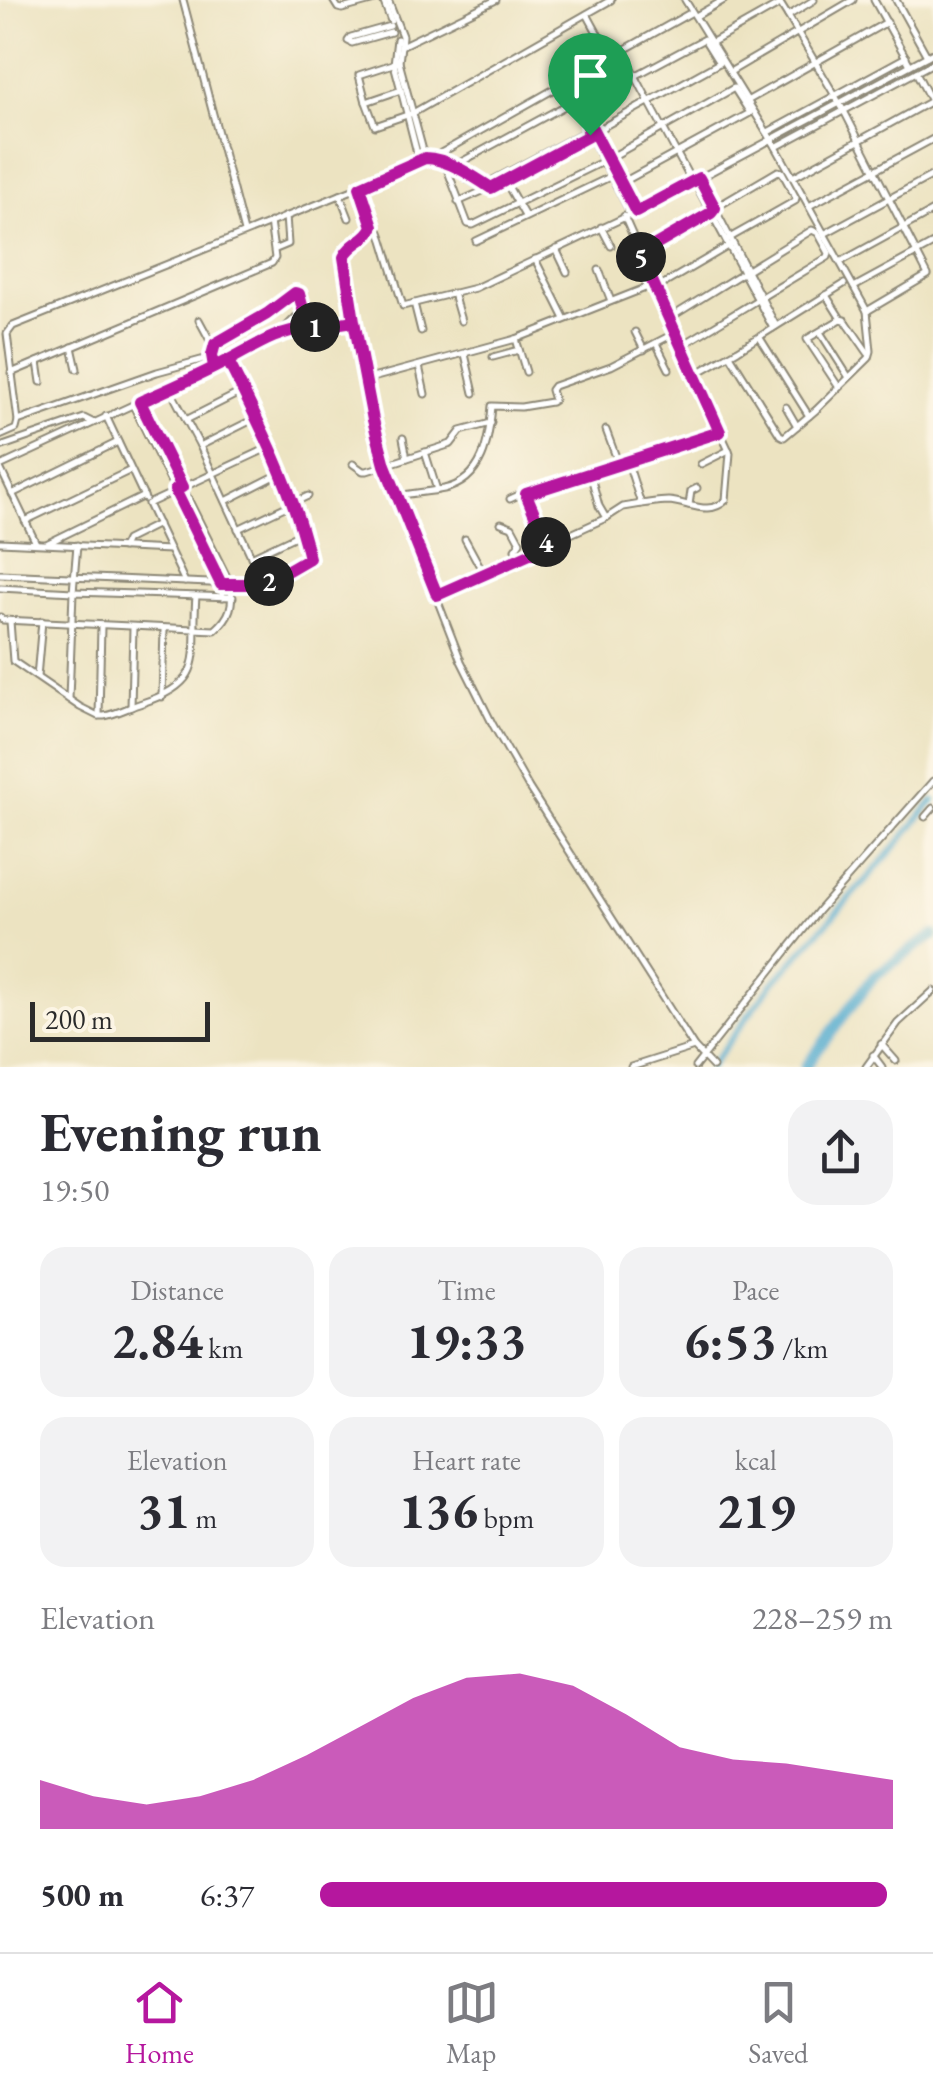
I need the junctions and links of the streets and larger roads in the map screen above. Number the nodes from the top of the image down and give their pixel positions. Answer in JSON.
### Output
{"nodes":[{"id":1,"x":183,"y":0,"type":"edge"},
{"id":2,"x":333,"y":0,"type":"edge"},
{"id":3,"x":375,"y":0,"type":"edge"},
{"id":4,"x":386,"y":0,"type":"edge"},
{"id":5,"x":496,"y":0,"type":"edge"},
{"id":6,"x":611,"y":0,"type":"edge"},
{"id":7,"x":685,"y":0,"type":"edge"},
{"id":8,"x":724,"y":0,"type":"edge"},
{"id":9,"x":814,"y":0,"type":"edge"},
{"id":10,"x":853,"y":0,"type":"edge"},
{"id":11,"x":874,"y":0,"type":"edge"},
{"id":12,"x":896,"y":0,"type":"edge"},
{"id":13,"x":779,"y":2,"type":"edge"},
{"id":14,"x":588,"y":14,"type":"junction"},
{"id":15,"x":694,"y":14,"type":"junction"},
{"id":16,"x":788,"y":16,"type":"junction"},
{"id":17,"x":887,"y":22,"type":"junction"},
{"id":18,"x":392,"y":24,"type":"junction"},
{"id":19,"x":797,"y":32,"type":"junction"},
{"id":20,"x":400,"y":42,"type":"junction"},
{"id":21,"x":711,"y":44,"type":"junction"},
{"id":22,"x":619,"y":46,"type":"dead end"},
{"id":23,"x":606,"y":49,"type":"junction"},
{"id":24,"x":930,"y":55,"type":"edge"},
{"id":25,"x":906,"y":57,"type":"junction"},
{"id":26,"x":814,"y":62,"type":"junction"},
{"id":27,"x":397,"y":63,"type":"junction"},
{"id":28,"x":933,"y":63,"type":"edge"},
{"id":29,"x":910,"y":66,"type":"junction"},
{"id":30,"x":730,"y":72,"type":"junction"},
{"id":31,"x":916,"y":72,"type":"junction"},
{"id":32,"x":635,"y":76,"type":"junction"},
{"id":33,"x":558,"y":88,"type":"junction"},
{"id":34,"x":402,"y":90,"type":"junction"},
{"id":35,"x":835,"y":96,"type":"junction"},
{"id":36,"x":649,"y":101,"type":"junction"},
{"id":37,"x":747,"y":101,"type":"junction"},
{"id":38,"x":366,"y":102,"type":"junction"},
{"id":39,"x":932,"y":102,"type":"edge"},
{"id":40,"x":839,"y":103,"type":"junction"},
{"id":41,"x":577,"y":104,"type":"junction"},
{"id":42,"x":844,"y":111,"type":"junction"},
{"id":43,"x":411,"y":114,"type":"junction"},
{"id":44,"x":664,"y":128,"type":"junction"},
{"id":45,"x":593,"y":131,"type":"junction"},
{"id":46,"x":769,"y":136,"type":"junction"},
{"id":47,"x":933,"y":139,"type":"edge"},
{"id":48,"x":859,"y":140,"type":"junction"},
{"id":49,"x":776,"y":147,"type":"junction"},
{"id":50,"x":677,"y":153,"type":"junction"},
{"id":51,"x":428,"y":159,"type":"junction"},
{"id":52,"x":606,"y":160,"type":"junction"},
{"id":53,"x":452,"y":167,"type":"junction"},
{"id":54,"x":875,"y":170,"type":"junction"},
{"id":55,"x":513,"y":174,"type":"junction"},
{"id":56,"x":613,"y":175,"type":"junction"},
{"id":57,"x":933,"y":175,"type":"edge"},
{"id":58,"x":793,"y":177,"type":"junction"},
{"id":59,"x":506,"y":181,"type":"junction"},
{"id":60,"x":695,"y":181,"type":"junction"},
{"id":61,"x":618,"y":185,"type":"junction"},
{"id":62,"x":360,"y":187,"type":"junction"},
{"id":63,"x":486,"y":187,"type":"junction"},
{"id":64,"x":340,"y":195,"type":"junction"},
{"id":65,"x":889,"y":200,"type":"junction"},
{"id":66,"x":458,"y":202,"type":"junction"},
{"id":67,"x":518,"y":202,"type":"junction"},
{"id":68,"x":809,"y":206,"type":"junction"},
{"id":69,"x":713,"y":211,"type":"junction"},
{"id":70,"x":933,"y":211,"type":"edge"},
{"id":71,"x":630,"y":214,"type":"junction"},
{"id":72,"x":286,"y":216,"type":"junction"},
{"id":73,"x":525,"y":216,"type":"junction"},
{"id":74,"x":349,"y":218,"type":"dead end"},
{"id":75,"x":270,"y":222,"type":"junction"},
{"id":76,"x":373,"y":226,"type":"junction"},
{"id":77,"x":601,"y":227,"type":"junction"},
{"id":78,"x":904,"y":228,"type":"junction"},
{"id":79,"x":244,"y":232,"type":"junction"},
{"id":80,"x":824,"y":234,"type":"junction"},
{"id":81,"x":476,"y":241,"type":"dead end"},
{"id":82,"x":729,"y":241,"type":"junction"},
{"id":83,"x":933,"y":244,"type":"edge"},
{"id":84,"x":611,"y":246,"type":"dead end"},
{"id":85,"x":556,"y":249,"type":"junction"},
{"id":86,"x":274,"y":250,"type":"junction"},
{"id":87,"x":916,"y":253,"type":"junction"},
{"id":88,"x":640,"y":254,"type":"junction"},
{"id":89,"x":535,"y":259,"type":"junction"},
{"id":90,"x":840,"y":262,"type":"junction"},
{"id":91,"x":599,"y":270,"type":"dead end"},
{"id":92,"x":568,"y":272,"type":"dead end"},
{"id":93,"x":746,"y":272,"type":"junction"},
{"id":94,"x":844,"y":284,"type":"dead end"},
{"id":95,"x":654,"y":287,"type":"junction"},
{"id":96,"x":854,"y":287,"type":"junction"},
{"id":97,"x":453,"y":292,"type":"junction"},
{"id":98,"x":826,"y":294,"type":"junction"},
{"id":99,"x":760,"y":300,"type":"junction"},
{"id":100,"x":611,"y":301,"type":"junction"},
{"id":101,"x":414,"y":303,"type":"junction"},
{"id":102,"x":867,"y":311,"type":"junction"},
{"id":103,"x":304,"y":314,"type":"junction"},
{"id":104,"x":668,"y":319,"type":"junction"},
{"id":105,"x":842,"y":319,"type":"junction"},
{"id":106,"x":199,"y":320,"type":"dead end"},
{"id":107,"x":565,"y":320,"type":"junction"},
{"id":108,"x":354,"y":321,"type":"junction"},
{"id":109,"x":461,"y":321,"type":"dead end"},
{"id":110,"x":774,"y":327,"type":"junction"},
{"id":111,"x":308,"y":328,"type":"junction"},
{"id":112,"x":869,"y":328,"type":"junction"},
{"id":113,"x":852,"y":330,"type":"junction"},
{"id":114,"x":422,"y":331,"type":"dead end"},
{"id":115,"x":635,"y":332,"type":"dead end"},
{"id":116,"x":820,"y":332,"type":"junction"},
{"id":117,"x":675,"y":333,"type":"junction"},
{"id":118,"x":280,"y":334,"type":"junction"},
{"id":119,"x":759,"y":337,"type":"junction"},
{"id":120,"x":516,"y":339,"type":"junction"},
{"id":121,"x":656,"y":343,"type":"junction"},
{"id":122,"x":214,"y":346,"type":"junction"},
{"id":123,"x":680,"y":346,"type":"junction"},
{"id":124,"x":72,"y":347,"type":"junction"},
{"id":125,"x":520,"y":350,"type":"junction"},
{"id":126,"x":644,"y":350,"type":"junction"},
{"id":127,"x":464,"y":354,"type":"junction"},
{"id":128,"x":730,"y":355,"type":"junction"},
{"id":129,"x":870,"y":355,"type":"junction"},
{"id":130,"x":212,"y":357,"type":"junction"},
{"id":131,"x":492,"y":357,"type":"dead end"},
{"id":132,"x":228,"y":361,"type":"junction"},
{"id":133,"x":38,"y":362,"type":"junction"},
{"id":134,"x":419,"y":366,"type":"junction"},
{"id":135,"x":214,"y":367,"type":"junction"},
{"id":136,"x":77,"y":369,"type":"dead end"},
{"id":137,"x":669,"y":370,"type":"dead end"},
{"id":138,"x":526,"y":372,"type":"dead end"},
{"id":139,"x":11,"y":373,"type":"junction"},
{"id":140,"x":694,"y":374,"type":"junction"},
{"id":141,"x":848,"y":376,"type":"junction"},
{"id":142,"x":364,"y":380,"type":"junction"},
{"id":143,"x":41,"y":382,"type":"dead end"},
{"id":144,"x":838,"y":386,"type":"junction"},
{"id":145,"x":170,"y":388,"type":"junction"},
{"id":146,"x":243,"y":390,"type":"junction"},
{"id":147,"x":425,"y":394,"type":"dead end"},
{"id":148,"x":474,"y":394,"type":"dead end"},
{"id":149,"x":137,"y":403,"type":"junction"},
{"id":150,"x":786,"y":407,"type":"dead end"},
{"id":151,"x":106,"y":416,"type":"junction"},
{"id":152,"x":809,"y":416,"type":"junction"},
{"id":153,"x":256,"y":418,"type":"junction"},
{"id":154,"x":186,"y":420,"type":"junction"},
{"id":155,"x":18,"y":421,"type":"junction"},
{"id":156,"x":92,"y":422,"type":"junction"},
{"id":157,"x":491,"y":423,"type":"junction"},
{"id":158,"x":798,"y":427,"type":"junction"},
{"id":159,"x":606,"y":430,"type":"dead end"},
{"id":160,"x":720,"y":432,"type":"junction"},
{"id":161,"x":0,"y":436,"type":"edge"},
{"id":162,"x":403,"y":438,"type":"dead end"},
{"id":163,"x":118,"y":442,"type":"junction"},
{"id":164,"x":200,"y":446,"type":"junction"},
{"id":165,"x":0,"y":447,"type":"edge"},
{"id":166,"x":270,"y":447,"type":"junction"},
{"id":167,"x":729,"y":450,"type":"junction"},
{"id":168,"x":426,"y":452,"type":"junction"},
{"id":169,"x":407,"y":458,"type":"junction"},
{"id":170,"x":628,"y":463,"type":"junction"},
{"id":171,"x":353,"y":464,"type":"dead end"},
{"id":172,"x":700,"y":464,"type":"dead end"},
{"id":173,"x":385,"y":465,"type":"junction"},
{"id":174,"x":619,"y":465,"type":"junction"},
{"id":175,"x":0,"y":467,"type":"edge"},
{"id":176,"x":131,"y":470,"type":"junction"},
{"id":177,"x":281,"y":473,"type":"junction"},
{"id":178,"x":592,"y":473,"type":"junction"},
{"id":179,"x":212,"y":474,"type":"junction"},
{"id":180,"x":698,"y":488,"type":"dead end"},
{"id":181,"x":178,"y":489,"type":"junction"},
{"id":182,"x":437,"y":490,"type":"junction"},
{"id":183,"x":662,"y":492,"type":"dead end"},
{"id":184,"x":12,"y":494,"type":"junction"},
{"id":185,"x":526,"y":495,"type":"junction"},
{"id":186,"x":144,"y":496,"type":"junction"},
{"id":187,"x":308,"y":496,"type":"dead end"},
{"id":188,"x":397,"y":498,"type":"junction"},
{"id":189,"x":510,"y":499,"type":"dead end"},
{"id":190,"x":225,"y":501,"type":"junction"},
{"id":191,"x":662,"y":502,"type":"junction"},
{"id":192,"x":148,"y":504,"type":"junction"},
{"id":193,"x":292,"y":504,"type":"junction"},
{"id":194,"x":641,"y":504,"type":"junction"},
{"id":195,"x":689,"y":505,"type":"junction"},
{"id":196,"x":550,"y":518,"type":"dead end"},
{"id":197,"x":607,"y":518,"type":"junction"},
{"id":198,"x":25,"y":521,"type":"junction"},
{"id":199,"x":501,"y":523,"type":"dead end"},
{"id":200,"x":158,"y":524,"type":"junction"},
{"id":201,"x":238,"y":528,"type":"junction"},
{"id":202,"x":302,"y":533,"type":"junction"},
{"id":203,"x":562,"y":538,"type":"junction"},
{"id":204,"x":466,"y":539,"type":"dead end"},
{"id":205,"x":0,"y":541,"type":"edge"},
{"id":206,"x":36,"y":544,"type":"junction"},
{"id":207,"x":47,"y":544,"type":"junction"},
{"id":208,"x":78,"y":545,"type":"junction"},
{"id":209,"x":548,"y":546,"type":"junction"},
{"id":210,"x":122,"y":548,"type":"junction"},
{"id":211,"x":170,"y":550,"type":"junction"},
{"id":212,"x":251,"y":557,"type":"junction"},
{"id":213,"x":520,"y":558,"type":"junction"},
{"id":214,"x":0,"y":574,"type":"edge"},
{"id":215,"x":484,"y":574,"type":"junction"},
{"id":216,"x":74,"y":578,"type":"junction"},
{"id":217,"x":185,"y":582,"type":"junction"},
{"id":218,"x":221,"y":584,"type":"junction"},
{"id":219,"x":232,"y":584,"type":"junction"},
{"id":220,"x":264,"y":584,"type":"junction"},
{"id":221,"x":0,"y":588,"type":"edge"},
{"id":222,"x":73,"y":592,"type":"junction"},
{"id":223,"x":437,"y":595,"type":"junction"},
{"id":224,"x":196,"y":596,"type":"junction"},
{"id":225,"x":223,"y":597,"type":"junction"},
{"id":226,"x":233,"y":597,"type":"junction"},
{"id":227,"x":0,"y":617,"type":"edge"},
{"id":228,"x":10,"y":620,"type":"junction"},
{"id":229,"x":42,"y":622,"type":"junction"},
{"id":230,"x":71,"y":623,"type":"junction"},
{"id":231,"x":101,"y":626,"type":"junction"},
{"id":232,"x":133,"y":628,"type":"junction"},
{"id":233,"x":164,"y":629,"type":"junction"},
{"id":234,"x":193,"y":629,"type":"junction"},
{"id":235,"x":37,"y":677,"type":"junction"},
{"id":236,"x":162,"y":697,"type":"junction"},
{"id":237,"x":68,"y":699,"type":"junction"},
{"id":238,"x":131,"y":707,"type":"junction"},
{"id":239,"x":98,"y":716,"type":"junction"},
{"id":240,"x":933,"y":781,"type":"edge"},
{"id":241,"x":933,"y":808,"type":"edge"},
{"id":242,"x":925,"y":817,"type":"dead end"},
{"id":243,"x":933,"y":992,"type":"edge"},
{"id":244,"x":881,"y":1044,"type":"junction"},
{"id":245,"x":694,"y":1046,"type":"junction"},
{"id":246,"x":874,"y":1055,"type":"junction"},
{"id":247,"x":703,"y":1058,"type":"junction"},
{"id":248,"x":896,"y":1062,"type":"dead end"},
{"id":249,"x":631,"y":1067,"type":"edge"},
{"id":250,"x":695,"y":1067,"type":"edge"},
{"id":251,"x":713,"y":1067,"type":"edge"},
{"id":252,"x":866,"y":1067,"type":"edge"},
{"id":253,"x":882,"y":1067,"type":"edge"}],
"edges":[{"from":1,"to":79,"type":"street"},
{"from":2,"to":3,"type":"street"},
{"from":4,"to":18,"type":"street"},
{"from":5,"to":20,"type":"street"},
{"from":6,"to":14,"type":"street"},
{"from":7,"to":15,"type":"street"},
{"from":8,"to":15,"type":"street"},
{"from":9,"to":16,"type":"street"},
{"from":10,"to":19,"type":"street"},
{"from":11,"to":17,"type":"street"},
{"from":12,"to":24,"type":"street"},
{"from":13,"to":16,"type":"street"},
{"from":13,"to":21,"type":"street"},
{"from":14,"to":23,"type":"street"},
{"from":14,"to":43,"type":"street"},
{"from":15,"to":21,"type":"street"},
{"from":15,"to":32,"type":"street"},
{"from":16,"to":19,"type":"street"},
{"from":17,"to":25,"type":"street"},
{"from":17,"to":26,"type":"street"},
{"from":18,"to":18,"type":"street"},
{"from":18,"to":20,"type":"street"},
{"from":18,"to":20,"type":"street"},
{"from":19,"to":26,"type":"street"},
{"from":19,"to":30,"type":"street"},
{"from":20,"to":27,"type":"street"},
{"from":21,"to":30,"type":"street"},
{"from":22,"to":23,"type":"street"},
{"from":23,"to":33,"type":"street"},
{"from":24,"to":29,"type":"street"},
{"from":25,"to":29,"type":"street"},
{"from":25,"to":35,"type":"street"},
{"from":26,"to":35,"type":"street"},
{"from":26,"to":37,"type":"street"},
{"from":27,"to":34,"type":"street"},
{"from":27,"to":38,"type":"street"},
{"from":27,"to":43,"type":"street"},
{"from":28,"to":31,"type":"street"},
{"from":29,"to":40,"type":"street"},
{"from":30,"to":37,"type":"street"},
{"from":31,"to":39,"type":"street"},
{"from":31,"to":42,"type":"street"},
{"from":32,"to":36,"type":"street"},
{"from":32,"to":36,"type":"street"},
{"from":32,"to":41,"type":"street"},
{"from":33,"to":41,"type":"street"},
{"from":33,"to":53,"type":"street"},
{"from":34,"to":38,"type":"street"},
{"from":34,"to":43,"type":"street"},
{"from":35,"to":40,"type":"street"},
{"from":35,"to":46,"type":"street"},
{"from":36,"to":44,"type":"street"},
{"from":36,"to":45,"type":"street"},
{"from":37,"to":46,"type":"street"},
{"from":38,"to":43,"type":"street"},
{"from":39,"to":48,"type":"street"},
{"from":40,"to":42,"type":"street"},
{"from":40,"to":46,"type":"street"},
{"from":41,"to":45,"type":"street"},
{"from":41,"to":53,"type":"street"},
{"from":42,"to":48,"type":"street"},
{"from":42,"to":49,"type":"street"},
{"from":43,"to":51,"type":"street"},
{"from":44,"to":50,"type":"street"},
{"from":44,"to":50,"type":"street"},
{"from":44,"to":52,"type":"street"},
{"from":45,"to":52,"type":"street"},
{"from":45,"to":55,"type":"street"},
{"from":46,"to":49,"type":"street"},
{"from":46,"to":60,"type":"street"},
{"from":47,"to":54,"type":"street"},
{"from":48,"to":54,"type":"street"},
{"from":48,"to":58,"type":"street"},
{"from":49,"to":58,"type":"street"},
{"from":50,"to":60,"type":"street"},
{"from":50,"to":61,"type":"street"},
{"from":51,"to":53,"type":"street"},
{"from":51,"to":62,"type":"street"},
{"from":52,"to":56,"type":"street"},
{"from":52,"to":67,"type":"street"},
{"from":53,"to":63,"type":"street"},
{"from":53,"to":66,"type":"street"},
{"from":54,"to":65,"type":"street"},
{"from":54,"to":68,"type":"street"},
{"from":55,"to":59,"type":"street"},
{"from":55,"to":63,"type":"street"},
{"from":56,"to":61,"type":"street"},
{"from":56,"to":73,"type":"street"},
{"from":57,"to":65,"type":"street"},
{"from":58,"to":68,"type":"street"},
{"from":59,"to":63,"type":"street"},
{"from":59,"to":67,"type":"street"},
{"from":60,"to":69,"type":"street"},
{"from":60,"to":71,"type":"street"},
{"from":61,"to":71,"type":"street"},
{"from":62,"to":64,"type":"street"},
{"from":62,"to":76,"type":"street"},
{"from":63,"to":66,"type":"street"},
{"from":64,"to":72,"type":"street"},
{"from":64,"to":74,"type":"street"},
{"from":65,"to":78,"type":"street"},
{"from":65,"to":80,"type":"street"},
{"from":66,"to":67,"type":"street"},
{"from":67,"to":73,"type":"street"},
{"from":68,"to":80,"type":"street"},
{"from":69,"to":82,"type":"street"},
{"from":69,"to":82,"type":"street"},
{"from":69,"to":88,"type":"street"},
{"from":70,"to":78,"type":"street"},
{"from":71,"to":77,"type":"street"},
{"from":71,"to":88,"type":"street"},
{"from":72,"to":75,"type":"street"},
{"from":72,"to":86,"type":"street"},
{"from":73,"to":81,"type":"street"},
{"from":75,"to":79,"type":"street"},
{"from":75,"to":86,"type":"street"},
{"from":76,"to":101,"type":"street"},
{"from":76,"to":108,"type":"street"},
{"from":77,"to":84,"type":"street"},
{"from":77,"to":85,"type":"street"},
{"from":78,"to":87,"type":"street"},
{"from":78,"to":90,"type":"street"},
{"from":79,"to":139,"type":"street"},
{"from":80,"to":90,"type":"street"},
{"from":82,"to":93,"type":"street"},
{"from":82,"to":95,"type":"street"},
{"from":83,"to":87,"type":"street"},
{"from":85,"to":89,"type":"street"},
{"from":85,"to":92,"type":"street"},
{"from":86,"to":124,"type":"street"},
{"from":87,"to":96,"type":"street"},
{"from":87,"to":102,"type":"street"},
{"from":88,"to":95,"type":"street"},
{"from":89,"to":97,"type":"street"},
{"from":89,"to":107,"type":"street"},
{"from":90,"to":96,"type":"street"},
{"from":91,"to":100,"type":"street"},
{"from":93,"to":99,"type":"street"},
{"from":93,"to":99,"type":"street"},
{"from":93,"to":104,"type":"street"},
{"from":94,"to":98,"type":"street"},
{"from":95,"to":100,"type":"street"},
{"from":95,"to":104,"type":"street"},
{"from":96,"to":102,"type":"street"},
{"from":97,"to":101,"type":"street"},
{"from":97,"to":109,"type":"street"},
{"from":98,"to":105,"type":"street"},
{"from":98,"to":110,"type":"street"},
{"from":99,"to":110,"type":"street"},
{"from":99,"to":123,"type":"street"},
{"from":100,"to":107,"type":"street"},
{"from":101,"to":114,"type":"street"},
{"from":102,"to":112,"type":"street"},
{"from":103,"to":111,"type":"street"},
{"from":103,"to":118,"type":"street"},
{"from":103,"to":122,"type":"street"},
{"from":104,"to":117,"type":"street"},
{"from":105,"to":113,"type":"street"},
{"from":105,"to":116,"type":"street"},
{"from":106,"to":122,"type":"street"},
{"from":107,"to":120,"type":"street"},
{"from":108,"to":111,"type":"street"},
{"from":108,"to":142,"type":"street"},
{"from":110,"to":119,"type":"street"},
{"from":111,"to":118,"type":"street"},
{"from":112,"to":113,"type":"street"},
{"from":112,"to":129,"type":"street"},
{"from":113,"to":129,"type":"street"},
{"from":115,"to":126,"type":"street"},
{"from":116,"to":141,"type":"street"},
{"from":116,"to":144,"type":"street"},
{"from":117,"to":121,"type":"street"},
{"from":117,"to":123,"type":"street"},
{"from":118,"to":132,"type":"street"},
{"from":119,"to":128,"type":"street"},
{"from":119,"to":152,"type":"street"},
{"from":120,"to":125,"type":"street"},
{"from":120,"to":127,"type":"street"},
{"from":121,"to":126,"type":"street"},
{"from":121,"to":137,"type":"street"},
{"from":122,"to":130,"type":"street"},
{"from":123,"to":140,"type":"street"},
{"from":124,"to":133,"type":"street"},
{"from":124,"to":136,"type":"street"},
{"from":125,"to":131,"type":"street"},
{"from":125,"to":138,"type":"street"},
{"from":126,"to":157,"type":"street"},
{"from":127,"to":134,"type":"street"},
{"from":127,"to":148,"type":"street"},
{"from":128,"to":140,"type":"street"},
{"from":128,"to":158,"type":"street"},
{"from":129,"to":141,"type":"street"},
{"from":130,"to":135,"type":"street"},
{"from":130,"to":155,"type":"street"},
{"from":132,"to":135,"type":"street"},
{"from":132,"to":146,"type":"street"},
{"from":133,"to":139,"type":"street"},
{"from":133,"to":143,"type":"street"},
{"from":134,"to":142,"type":"street"},
{"from":134,"to":147,"type":"street"},
{"from":135,"to":145,"type":"street"},
{"from":139,"to":155,"type":"street"},
{"from":140,"to":160,"type":"street"},
{"from":141,"to":144,"type":"street"},
{"from":142,"to":173,"type":"street"},
{"from":144,"to":152,"type":"street"},
{"from":145,"to":149,"type":"street"},
{"from":145,"to":154,"type":"street"},
{"from":146,"to":153,"type":"street"},
{"from":146,"to":154,"type":"street"},
{"from":149,"to":151,"type":"street"},
{"from":149,"to":181,"type":"street"},
{"from":150,"to":158,"type":"street"},
{"from":151,"to":156,"type":"street"},
{"from":151,"to":163,"type":"street"},
{"from":152,"to":158,"type":"street"},
{"from":153,"to":164,"type":"street"},
{"from":153,"to":166,"type":"street"},
{"from":154,"to":164,"type":"street"},
{"from":155,"to":161,"type":"street"},
{"from":156,"to":165,"type":"street"},
{"from":156,"to":175,"type":"street"},
{"from":157,"to":168,"type":"street"},
{"from":157,"to":182,"type":"street"},
{"from":159,"to":174,"type":"street"},
{"from":160,"to":167,"type":"street"},
{"from":160,"to":170,"type":"street"},
{"from":162,"to":169,"type":"street"},
{"from":163,"to":176,"type":"street"},
{"from":163,"to":184,"type":"street"},
{"from":164,"to":179,"type":"street"},
{"from":166,"to":177,"type":"street"},
{"from":166,"to":179,"type":"street"},
{"from":167,"to":172,"type":"street"},
{"from":167,"to":195,"type":"street"},
{"from":168,"to":169,"type":"street"},
{"from":168,"to":182,"type":"street"},
{"from":169,"to":173,"type":"street"},
{"from":170,"to":174,"type":"street"},
{"from":170,"to":194,"type":"street"},
{"from":171,"to":173,"type":"street"},
{"from":173,"to":188,"type":"street"},
{"from":174,"to":178,"type":"street"},
{"from":175,"to":184,"type":"street"},
{"from":176,"to":186,"type":"street"},
{"from":176,"to":198,"type":"street"},
{"from":177,"to":190,"type":"street"},
{"from":177,"to":193,"type":"street"},
{"from":178,"to":185,"type":"street"},
{"from":178,"to":197,"type":"street"},
{"from":179,"to":181,"type":"street"},
{"from":179,"to":190,"type":"street"},
{"from":180,"to":195,"type":"street"},
{"from":181,"to":192,"type":"street"},
{"from":181,"to":218,"type":"street"},
{"from":181,"to":219,"type":"street"},
{"from":182,"to":188,"type":"street"},
{"from":183,"to":191,"type":"street"},
{"from":184,"to":198,"type":"street"},
{"from":185,"to":189,"type":"street"},
{"from":185,"to":209,"type":"street"},
{"from":186,"to":192,"type":"street"},
{"from":186,"to":207,"type":"street"},
{"from":187,"to":193,"type":"street"},
{"from":188,"to":223,"type":"street"},
{"from":190,"to":201,"type":"street"},
{"from":191,"to":194,"type":"street"},
{"from":191,"to":195,"type":"street"},
{"from":192,"to":200,"type":"street"},
{"from":193,"to":201,"type":"street"},
{"from":193,"to":202,"type":"street"},
{"from":194,"to":197,"type":"street"},
{"from":196,"to":203,"type":"street"},
{"from":197,"to":203,"type":"street"},
{"from":198,"to":206,"type":"street"},
{"from":199,"to":213,"type":"street"},
{"from":200,"to":210,"type":"street"},
{"from":200,"to":211,"type":"street"},
{"from":201,"to":212,"type":"street"},
{"from":202,"to":212,"type":"street"},
{"from":202,"to":220,"type":"street"},
{"from":203,"to":209,"type":"street"},
{"from":204,"to":215,"type":"street"},
{"from":205,"to":206,"type":"street"},
{"from":206,"to":207,"type":"street"},
{"from":207,"to":208,"type":"street"},
{"from":208,"to":210,"type":"street"},
{"from":208,"to":216,"type":"street"},
{"from":209,"to":213,"type":"street"},
{"from":210,"to":211,"type":"street"},
{"from":211,"to":217,"type":"street"},
{"from":212,"to":220,"type":"street"},
{"from":213,"to":215,"type":"street"},
{"from":214,"to":216,"type":"street"},
{"from":215,"to":223,"type":"street"},
{"from":216,"to":217,"type":"street"},
{"from":216,"to":222,"type":"street"},
{"from":217,"to":218,"type":"street"},
{"from":218,"to":219,"type":"street"},
{"from":218,"to":225,"type":"street"},
{"from":219,"to":220,"type":"street"},
{"from":219,"to":226,"type":"street"},
{"from":221,"to":222,"type":"street"},
{"from":222,"to":224,"type":"street"},
{"from":222,"to":230,"type":"street"},
{"from":223,"to":245,"type":"street"},
{"from":224,"to":225,"type":"street"},
{"from":224,"to":234,"type":"street"},
{"from":225,"to":226,"type":"street"},
{"from":226,"to":234,"type":"street"},
{"from":227,"to":228,"type":"street"},
{"from":228,"to":229,"type":"street"},
{"from":228,"to":235,"type":"street"},
{"from":229,"to":230,"type":"street"},
{"from":229,"to":235,"type":"street"},
{"from":230,"to":231,"type":"street"},
{"from":230,"to":237,"type":"street"},
{"from":231,"to":232,"type":"street"},
{"from":231,"to":239,"type":"street"},
{"from":232,"to":233,"type":"street"},
{"from":232,"to":238,"type":"street"},
{"from":233,"to":234,"type":"street"},
{"from":233,"to":236,"type":"street"},
{"from":234,"to":236,"type":"street"},
{"from":235,"to":237,"type":"street"},
{"from":236,"to":238,"type":"street"},
{"from":237,"to":239,"type":"street"},
{"from":238,"to":239,"type":"street"},
{"from":240,"to":247,"type":"street"},
{"from":241,"to":242,"type":"street"},
{"from":243,"to":244,"type":"street"},
{"from":244,"to":246,"type":"street"},
{"from":244,"to":248,"type":"street"},
{"from":245,"to":247,"type":"street"},
{"from":245,"to":249,"type":"street"},
{"from":246,"to":252,"type":"street"},
{"from":246,"to":253,"type":"street"},
{"from":247,"to":250,"type":"street"},
{"from":247,"to":251,"type":"street"}]}
